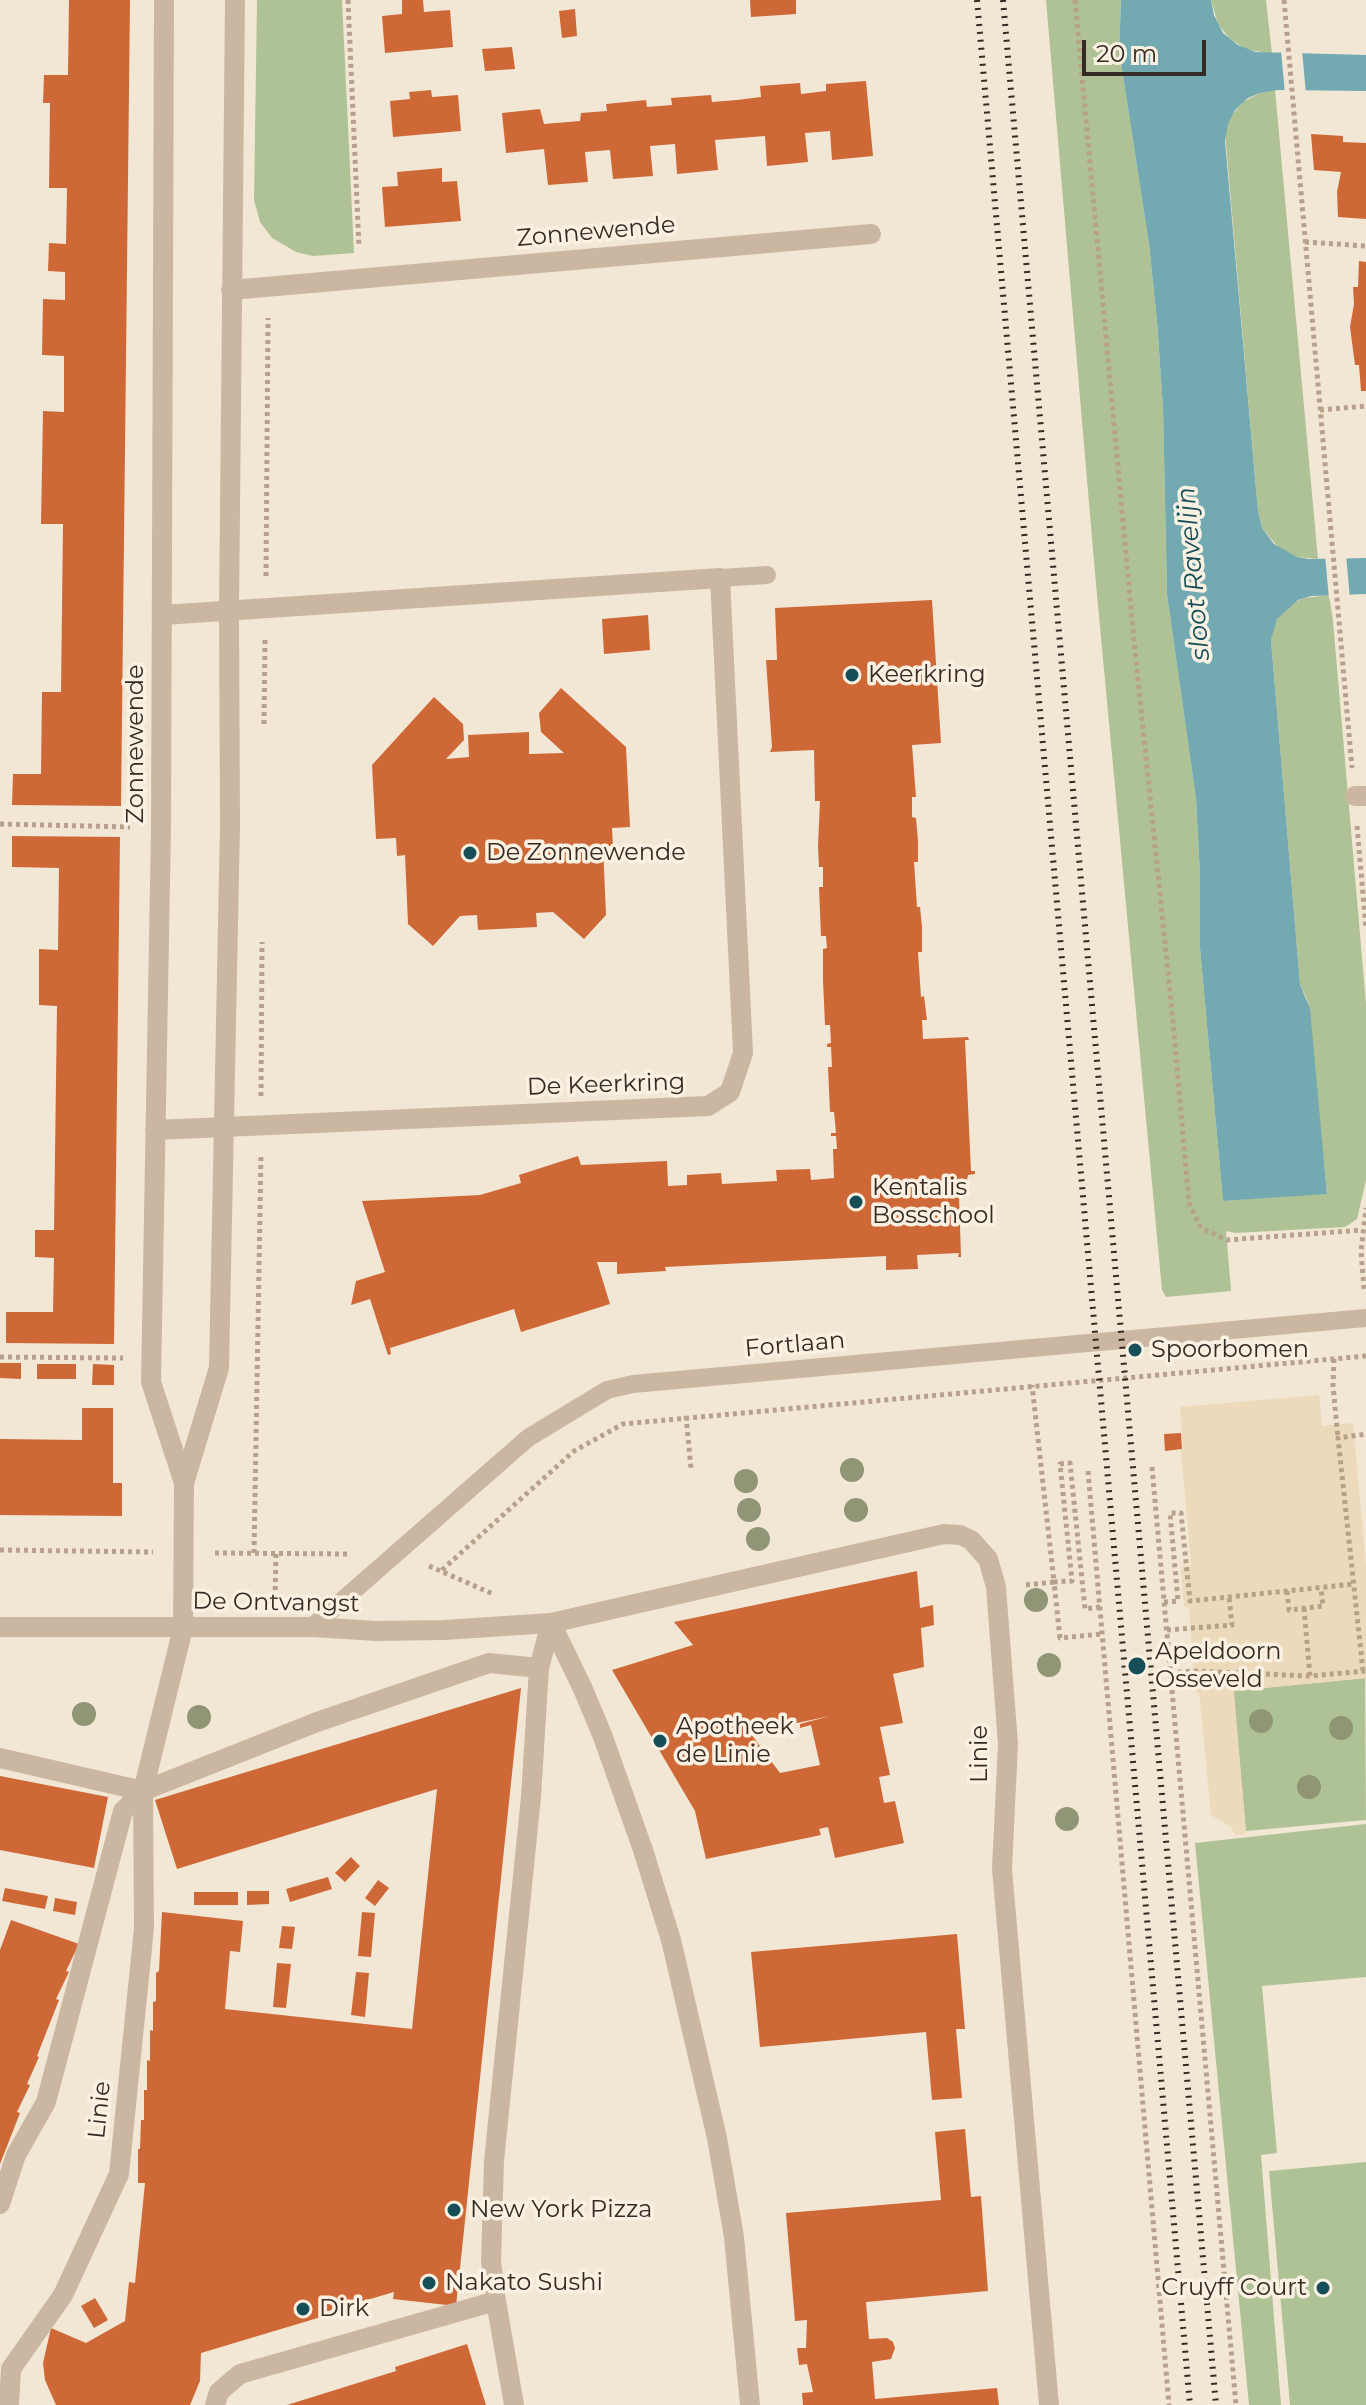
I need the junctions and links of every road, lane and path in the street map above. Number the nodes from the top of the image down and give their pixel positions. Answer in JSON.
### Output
{"nodes":[{"id":1,"x":164,"y":0,"type":"edge"},
{"id":2,"x":235,"y":0,"type":"edge"},
{"id":3,"x":348,"y":0,"type":"edge"},
{"id":4,"x":1075,"y":0,"type":"edge"},
{"id":5,"x":1284,"y":0,"type":"edge"},
{"id":6,"x":871,"y":234,"type":"dead end"},
{"id":7,"x":1305,"y":242,"type":"junction"},
{"id":8,"x":1366,"y":246,"type":"edge"},
{"id":9,"x":360,"y":280,"type":"junction"},
{"id":10,"x":231,"y":290,"type":"junction"},
{"id":11,"x":1366,"y":406,"type":"edge"},
{"id":12,"x":1320,"y":410,"type":"junction"},
{"id":13,"x":767,"y":575,"type":"dead end"},
{"id":14,"x":720,"y":578,"type":"junction"},
{"id":15,"x":229,"y":610,"type":"junction"},
{"id":16,"x":163,"y":615,"type":"junction"},
{"id":17,"x":1338,"y":615,"type":"dead end"},
{"id":18,"x":224,"y":1127,"type":"junction"},
{"id":19,"x":155,"y":1130,"type":"junction"},
{"id":20,"x":1366,"y":1208,"type":"edge"},
{"id":21,"x":1362,"y":1230,"type":"junction"},
{"id":22,"x":1364,"y":1251,"type":"edge"},
{"id":23,"x":1362,"y":1266,"type":"dead end"},
{"id":24,"x":1366,"y":1318,"type":"edge"},
{"id":25,"x":1366,"y":1356,"type":"edge"},
{"id":26,"x":0,"y":1357,"type":"edge"},
{"id":27,"x":151,"y":1358,"type":"junction"},
{"id":28,"x":1334,"y":1359,"type":"junction"},
{"id":29,"x":1032,"y":1385,"type":"junction"},
{"id":30,"x":686,"y":1416,"type":"junction"},
{"id":31,"x":1366,"y":1434,"type":"edge"},
{"id":32,"x":1338,"y":1438,"type":"junction"},
{"id":33,"x":1152,"y":1467,"type":"dead end"},
{"id":34,"x":691,"y":1468,"type":"dead end"},
{"id":35,"x":1088,"y":1471,"type":"dead end"},
{"id":36,"x":184,"y":1483,"type":"junction"},
{"id":37,"x":0,"y":1550,"type":"edge"},
{"id":38,"x":183,"y":1552,"type":"junction"},
{"id":39,"x":276,"y":1554,"type":"dead end"},
{"id":40,"x":442,"y":1570,"type":"dead end"},
{"id":41,"x":1054,"y":1582,"type":"junction"},
{"id":42,"x":1354,"y":1584,"type":"junction"},
{"id":43,"x":1321,"y":1587,"type":"junction"},
{"id":44,"x":1287,"y":1591,"type":"junction"},
{"id":45,"x":1229,"y":1597,"type":"junction"},
{"id":46,"x":1164,"y":1602,"type":"junction"},
{"id":47,"x":1100,"y":1607,"type":"junction"},
{"id":48,"x":1304,"y":1608,"type":"junction"},
{"id":49,"x":551,"y":1623,"type":"junction"},
{"id":50,"x":0,"y":1627,"type":"edge"},
{"id":51,"x":275,"y":1627,"type":"junction"},
{"id":52,"x":312,"y":1627,"type":"junction"},
{"id":53,"x":183,"y":1628,"type":"junction"},
{"id":54,"x":1167,"y":1630,"type":"junction"},
{"id":55,"x":1102,"y":1634,"type":"junction"},
{"id":56,"x":539,"y":1668,"type":"junction"},
{"id":57,"x":1364,"y":1671,"type":"edge"},
{"id":58,"x":1170,"y":1673,"type":"junction"},
{"id":59,"x":1310,"y":1676,"type":"junction"},
{"id":60,"x":0,"y":1758,"type":"edge"},
{"id":61,"x":143,"y":1791,"type":"junction"},
{"id":62,"x":0,"y":2204,"type":"edge"},
{"id":63,"x":496,"y":2301,"type":"junction"},
{"id":64,"x":9,"y":2405,"type":"edge"},
{"id":65,"x":215,"y":2405,"type":"edge"},
{"id":66,"x":514,"y":2405,"type":"edge"},
{"id":67,"x":750,"y":2405,"type":"edge"},
{"id":68,"x":1049,"y":2405,"type":"edge"},
{"id":69,"x":1169,"y":2405,"type":"edge"},
{"id":70,"x":1236,"y":2405,"type":"edge"}],
"edges":[{"from":1,"to":16,"type":"street","name":"Zonnewende"},
{"from":2,"to":10,"type":"street","name":"Zonnewende"},
{"from":3,"to":9,"type":"path"},
{"from":4,"to":21,"type":"path"},
{"from":5,"to":7,"type":"path"},
{"from":6,"to":9,"type":"street","name":"Zonnewende"},
{"from":7,"to":8,"type":"path"},
{"from":7,"to":12,"type":"path"},
{"from":9,"to":10,"type":"street","name":"Zonnewende"},
{"from":10,"to":15,"type":"street","name":"Zonnewende"},
{"from":11,"to":12,"type":"path"},
{"from":12,"to":17,"type":"path"},
{"from":13,"to":14,"type":"lane"},
{"from":14,"to":15,"type":"street"},
{"from":14,"to":18,"type":"street","name":"De Keerkring"},
{"from":15,"to":16,"type":"street"},
{"from":15,"to":18,"type":"street","name":"Zonnewende"},
{"from":16,"to":19,"type":"street","name":"Zonnewende"},
{"from":18,"to":19,"type":"street","name":"De Keerkring"},
{"from":18,"to":36,"type":"street","name":"Zonnewende"},
{"from":19,"to":27,"type":"street","name":"Zonnewende"},
{"from":20,"to":21,"type":"path"},
{"from":21,"to":22,"type":"path"},
{"from":22,"to":23,"type":"path"},
{"from":24,"to":52,"type":"lane","name":"Fortlaan"},
{"from":25,"to":28,"type":"path"},
{"from":26,"to":27,"type":"path"},
{"from":27,"to":36,"type":"street","name":"Zonnewende"},
{"from":28,"to":29,"type":"path"},
{"from":28,"to":32,"type":"path"},
{"from":29,"to":30,"type":"path"},
{"from":29,"to":41,"type":"path"},
{"from":30,"to":34,"type":"path"},
{"from":30,"to":40,"type":"path"},
{"from":31,"to":32,"type":"path"},
{"from":32,"to":42,"type":"path"},
{"from":33,"to":46,"type":"path"},
{"from":35,"to":47,"type":"path"},
{"from":36,"to":38,"type":"street","name":"Zonnewende"},
{"from":37,"to":38,"type":"path"},
{"from":38,"to":53,"type":"street","name":"Zonnewende"},
{"from":39,"to":51,"type":"path"},
{"from":41,"to":47,"type":"path"},
{"from":41,"to":55,"type":"path"},
{"from":42,"to":43,"type":"path"},
{"from":42,"to":57,"type":"path"},
{"from":43,"to":44,"type":"path"},
{"from":43,"to":48,"type":"path"},
{"from":44,"to":45,"type":"path"},
{"from":44,"to":48,"type":"path"},
{"from":45,"to":46,"type":"path"},
{"from":45,"to":54,"type":"path"},
{"from":46,"to":54,"type":"path"},
{"from":47,"to":55,"type":"path"},
{"from":48,"to":59,"type":"path"},
{"from":49,"to":52,"type":"street","name":"De Ontvangst"},
{"from":49,"to":56,"type":"street"},
{"from":49,"to":67,"type":"street"},
{"from":49,"to":68,"type":"street","name":"Linie"},
{"from":50,"to":53,"type":"street","name":"De Ontvangst"},
{"from":51,"to":52,"type":"street","name":"De Ontvangst"},
{"from":51,"to":53,"type":"street","name":"De Ontvangst"},
{"from":53,"to":61,"type":"street","name":"Linie"},
{"from":54,"to":58,"type":"path"},
{"from":55,"to":69,"type":"path"},
{"from":56,"to":61,"type":"street"},
{"from":56,"to":63,"type":"street"},
{"from":57,"to":59,"type":"path"},
{"from":58,"to":59,"type":"path"},
{"from":58,"to":70,"type":"path"},
{"from":60,"to":61,"type":"street"},
{"from":61,"to":62,"type":"street","name":"Linie"},
{"from":61,"to":64,"type":"street","name":"Linie"},
{"from":63,"to":65,"type":"street"},
{"from":63,"to":66,"type":"street"}]}
